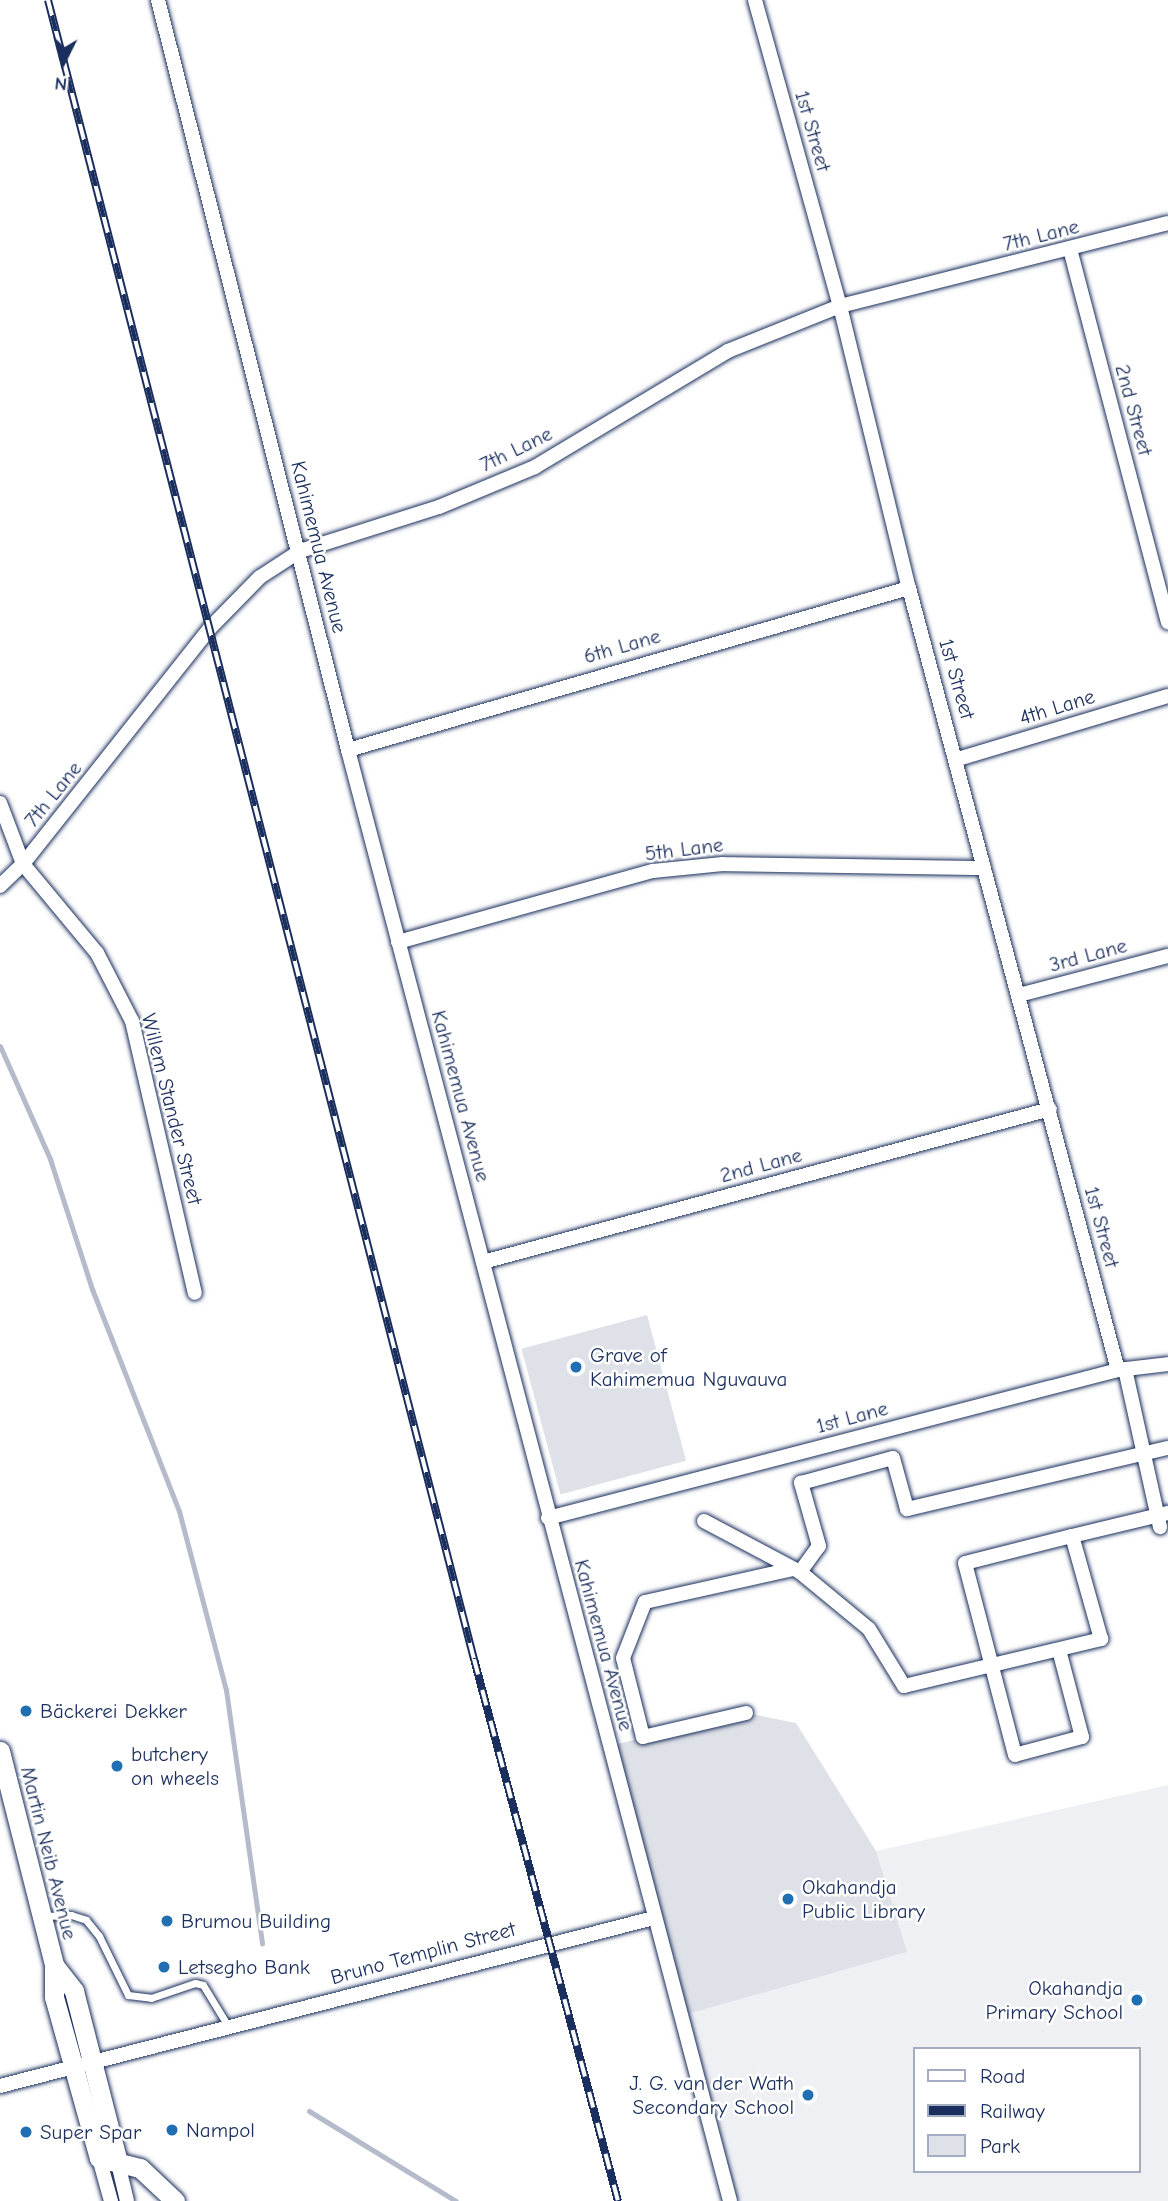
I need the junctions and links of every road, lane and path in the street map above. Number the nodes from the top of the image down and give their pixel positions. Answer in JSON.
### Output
{"nodes":[{"id":1,"x":158,"y":0,"type":"edge"},
{"id":2,"x":755,"y":0,"type":"edge"},
{"id":3,"x":1168,"y":223,"type":"edge"},
{"id":4,"x":1070,"y":249,"type":"junction"},
{"id":5,"x":840,"y":306,"type":"junction"},
{"id":6,"x":300,"y":551,"type":"junction"},
{"id":7,"x":909,"y":588,"type":"junction"},
{"id":8,"x":1168,"y":622,"type":"edge"},
{"id":9,"x":1168,"y":696,"type":"edge"},
{"id":10,"x":348,"y":750,"type":"junction"},
{"id":11,"x":958,"y":759,"type":"junction"},
{"id":12,"x":0,"y":803,"type":"edge"},
{"id":13,"x":23,"y":863,"type":"junction"},
{"id":14,"x":984,"y":868,"type":"junction"},
{"id":15,"x":0,"y":886,"type":"edge"},
{"id":16,"x":398,"y":942,"type":"junction"},
{"id":17,"x":1168,"y":956,"type":"edge"},
{"id":18,"x":1019,"y":995,"type":"junction"},
{"id":19,"x":1050,"y":1109,"type":"junction"},
{"id":20,"x":483,"y":1262,"type":"junction"},
{"id":21,"x":195,"y":1293,"type":"dead end"},
{"id":22,"x":1168,"y":1364,"type":"edge"},
{"id":23,"x":1121,"y":1370,"type":"junction"},
{"id":24,"x":1168,"y":1448,"type":"edge"},
{"id":25,"x":1142,"y":1451,"type":"junction"},
{"id":26,"x":548,"y":1518,"type":"junction"},
{"id":27,"x":1162,"y":1518,"type":"edge"},
{"id":28,"x":704,"y":1521,"type":"dead end"},
{"id":29,"x":1072,"y":1536,"type":"junction"},
{"id":30,"x":796,"y":1570,"type":"junction"},
{"id":31,"x":1059,"y":1650,"type":"junction"},
{"id":32,"x":992,"y":1667,"type":"junction"},
{"id":33,"x":746,"y":1713,"type":"dead end"},
{"id":34,"x":0,"y":1751,"type":"edge"},
{"id":35,"x":41,"y":1917,"type":"junction"},
{"id":36,"x":654,"y":1918,"type":"junction"},
{"id":37,"x":228,"y":2026,"type":"junction"},
{"id":38,"x":83,"y":2064,"type":"junction"},
{"id":39,"x":0,"y":2086,"type":"edge"},
{"id":40,"x":108,"y":2159,"type":"junction"},
{"id":41,"x":110,"y":2201,"type":"edge"},
{"id":42,"x":127,"y":2201,"type":"edge"},
{"id":43,"x":175,"y":2201,"type":"edge"},
{"id":44,"x":730,"y":2201,"type":"edge"}],
"edges":[{"from":1,"to":6,"type":"street","name":"Kahimemua Avenue"},
{"from":2,"to":5,"type":"street","name":"1st Street"},
{"from":3,"to":4,"type":"street","name":"7th Lane"},
{"from":4,"to":5,"type":"street","name":"7th Lane"},
{"from":4,"to":8,"type":"street","name":"2nd Street"},
{"from":5,"to":6,"type":"street","name":"7th Lane"},
{"from":5,"to":7,"type":"street","name":"1st Street"},
{"from":6,"to":10,"type":"street","name":"Kahimemua Avenue"},
{"from":6,"to":13,"type":"street","name":"7th Lane"},
{"from":7,"to":10,"type":"street","name":"6th Lane"},
{"from":7,"to":11,"type":"street","name":"1st Street"},
{"from":9,"to":11,"type":"street","name":"4th Lane"},
{"from":10,"to":16,"type":"street","name":"Kahimemua Avenue"},
{"from":11,"to":14,"type":"street","name":"1st Street"},
{"from":12,"to":13,"type":"street","name":"Willem Stander Street"},
{"from":13,"to":15,"type":"street","name":"7th Lane"},
{"from":13,"to":21,"type":"street","name":"Willem Stander Street"},
{"from":14,"to":16,"type":"street","name":"5th Lane"},
{"from":14,"to":18,"type":"street","name":"1st Street"},
{"from":16,"to":20,"type":"street","name":"Kahimemua Avenue"},
{"from":17,"to":18,"type":"street","name":"3rd Lane"},
{"from":18,"to":19,"type":"street","name":"1st Street"},
{"from":19,"to":20,"type":"street","name":"2nd Lane"},
{"from":19,"to":23,"type":"street","name":"1st Street"},
{"from":20,"to":26,"type":"street","name":"Kahimemua Avenue"},
{"from":22,"to":23,"type":"street","name":"1st Lane"},
{"from":23,"to":25,"type":"street","name":"1st Street"},
{"from":23,"to":26,"type":"street","name":"1st Lane"},
{"from":24,"to":25,"type":"street"},
{"from":25,"to":27,"type":"street","name":"1st Street"},
{"from":25,"to":30,"type":"street"},
{"from":26,"to":36,"type":"street","name":"Kahimemua Avenue"},
{"from":27,"to":29,"type":"street"},
{"from":28,"to":30,"type":"street"},
{"from":29,"to":31,"type":"street"},
{"from":29,"to":32,"type":"street"},
{"from":30,"to":32,"type":"street"},
{"from":30,"to":33,"type":"street"},
{"from":31,"to":32,"type":"street"},
{"from":31,"to":32,"type":"street"},
{"from":34,"to":35,"type":"main road","name":"Martin Neib Avenue"},
{"from":35,"to":37,"type":"lane"},
{"from":35,"to":38,"type":"main road","name":"Martin Neib Avenue"},
{"from":36,"to":37,"type":"street","name":"Bruno Templin Street"},
{"from":36,"to":44,"type":"street","name":"Kahimemua Avenue"},
{"from":37,"to":38,"type":"street","name":"Bruno Templin Street"},
{"from":38,"to":39,"type":"street","name":"Bruno Templin Street"},
{"from":38,"to":40,"type":"main road","name":"Martin Neib Avenue"},
{"from":40,"to":41,"type":"street","name":"Martin Neib Avenue"},
{"from":40,"to":42,"type":"street","name":"Martin Neib Avenue"},
{"from":40,"to":43,"type":"main road"}]}
